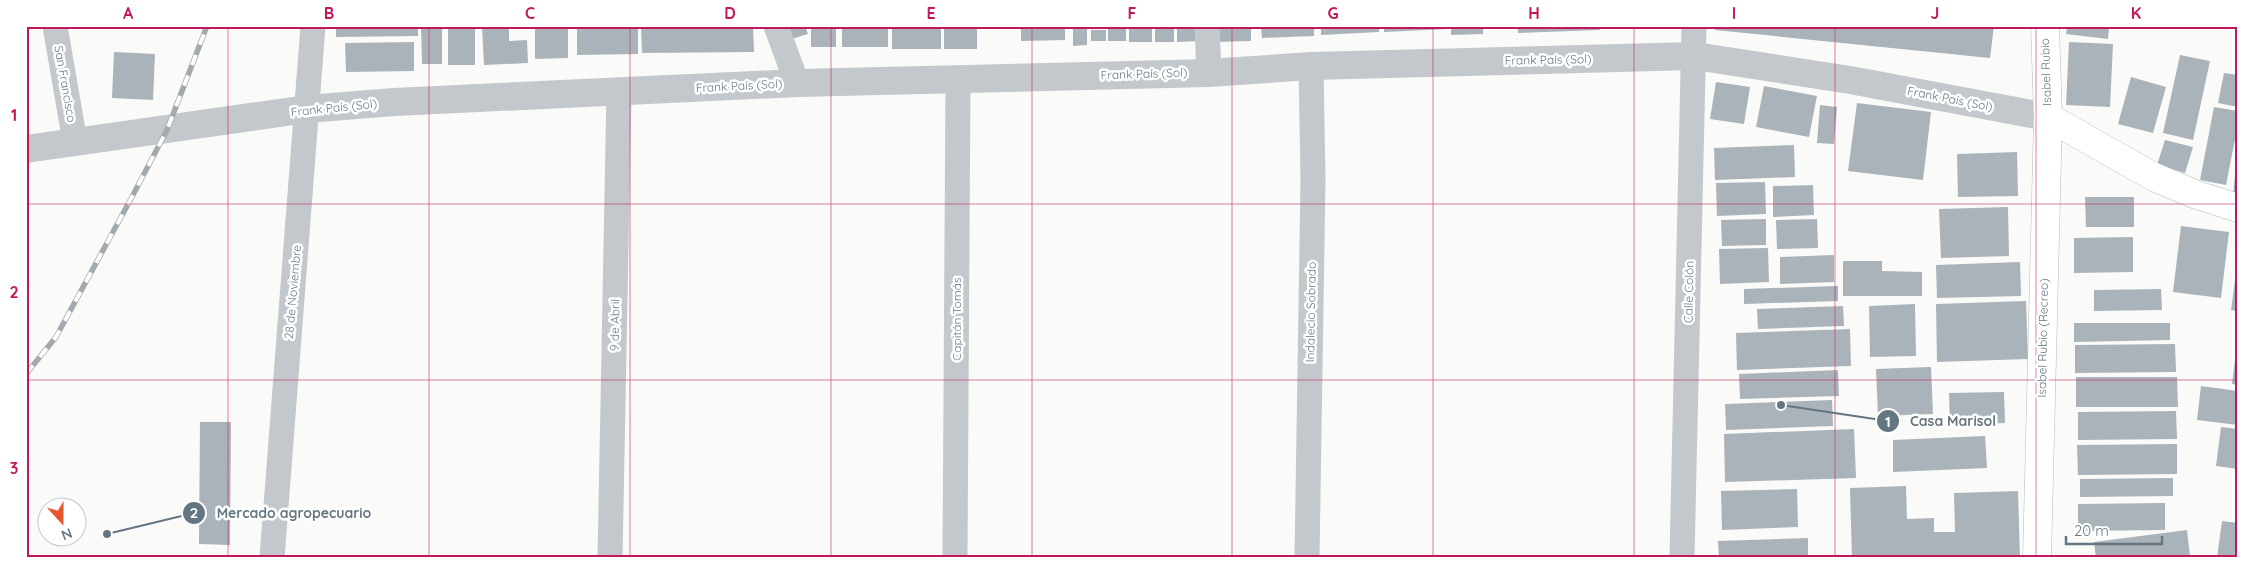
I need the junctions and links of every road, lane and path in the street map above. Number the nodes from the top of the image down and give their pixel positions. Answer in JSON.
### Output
{"nodes":[{"id":1,"x":55,"y":26,"type":"edge"},
{"id":2,"x":313,"y":26,"type":"edge"},
{"id":3,"x":776,"y":26,"type":"edge"},
{"id":4,"x":1207,"y":26,"type":"edge"},
{"id":5,"x":1694,"y":26,"type":"edge"},
{"id":6,"x":2045,"y":26,"type":"edge"},
{"id":7,"x":1695,"y":56,"type":"junction"},
{"id":8,"x":1311,"y":66,"type":"junction"},
{"id":9,"x":1209,"y":72,"type":"junction"},
{"id":10,"x":958,"y":80,"type":"junction"},
{"id":11,"x":796,"y":83,"type":"junction"},
{"id":12,"x":619,"y":91,"type":"junction"},
{"id":13,"x":307,"y":109,"type":"junction"},
{"id":14,"x":2048,"y":117,"type":"junction"},
{"id":15,"x":75,"y":142,"type":"junction"},
{"id":16,"x":26,"y":149,"type":"edge"},
{"id":17,"x":2238,"y":208,"type":"edge"},
{"id":18,"x":272,"y":558,"type":"edge"},
{"id":19,"x":610,"y":558,"type":"edge"},
{"id":20,"x":955,"y":558,"type":"edge"},
{"id":21,"x":1307,"y":558,"type":"edge"},
{"id":22,"x":1682,"y":558,"type":"edge"},
{"id":23,"x":2037,"y":558,"type":"edge"}],
"edges":[{"from":1,"to":15,"type":"street","name":"San Francisco"},
{"from":2,"to":13,"type":"street","name":"28 de Noviembre"},
{"from":3,"to":11,"type":"street"},
{"from":4,"to":9,"type":"street"},
{"from":5,"to":7,"type":"street","name":"Calle Colón"},
{"from":6,"to":14,"type":"main road","name":"Isabel Rubio"},
{"from":7,"to":8,"type":"street","name":"Frank País (Sol)"},
{"from":7,"to":14,"type":"street","name":"Frank País (Sol)"},
{"from":7,"to":22,"type":"street","name":"Calle Colón"},
{"from":8,"to":9,"type":"street","name":"Frank País (Sol)"},
{"from":8,"to":21,"type":"street","name":"Indalecio Sobrado"},
{"from":9,"to":10,"type":"street","name":"Frank País (Sol)"},
{"from":10,"to":11,"type":"street","name":"Frank País (Sol)"},
{"from":10,"to":20,"type":"street","name":"Capitán Tomás"},
{"from":11,"to":12,"type":"street","name":"Frank País (Sol)"},
{"from":12,"to":13,"type":"street","name":"Frank País (Sol)"},
{"from":12,"to":19,"type":"street","name":"9 de Abril"},
{"from":13,"to":15,"type":"street","name":"Frank País (Sol)"},
{"from":13,"to":18,"type":"street","name":"28 de Noviembre"},
{"from":14,"to":17,"type":"main road","name":"Frank País (Sol)"},
{"from":14,"to":23,"type":"main road","name":"Isabel Rubio (Recreo)"},
{"from":15,"to":16,"type":"street","name":"Frank País (Sol)"}]}
